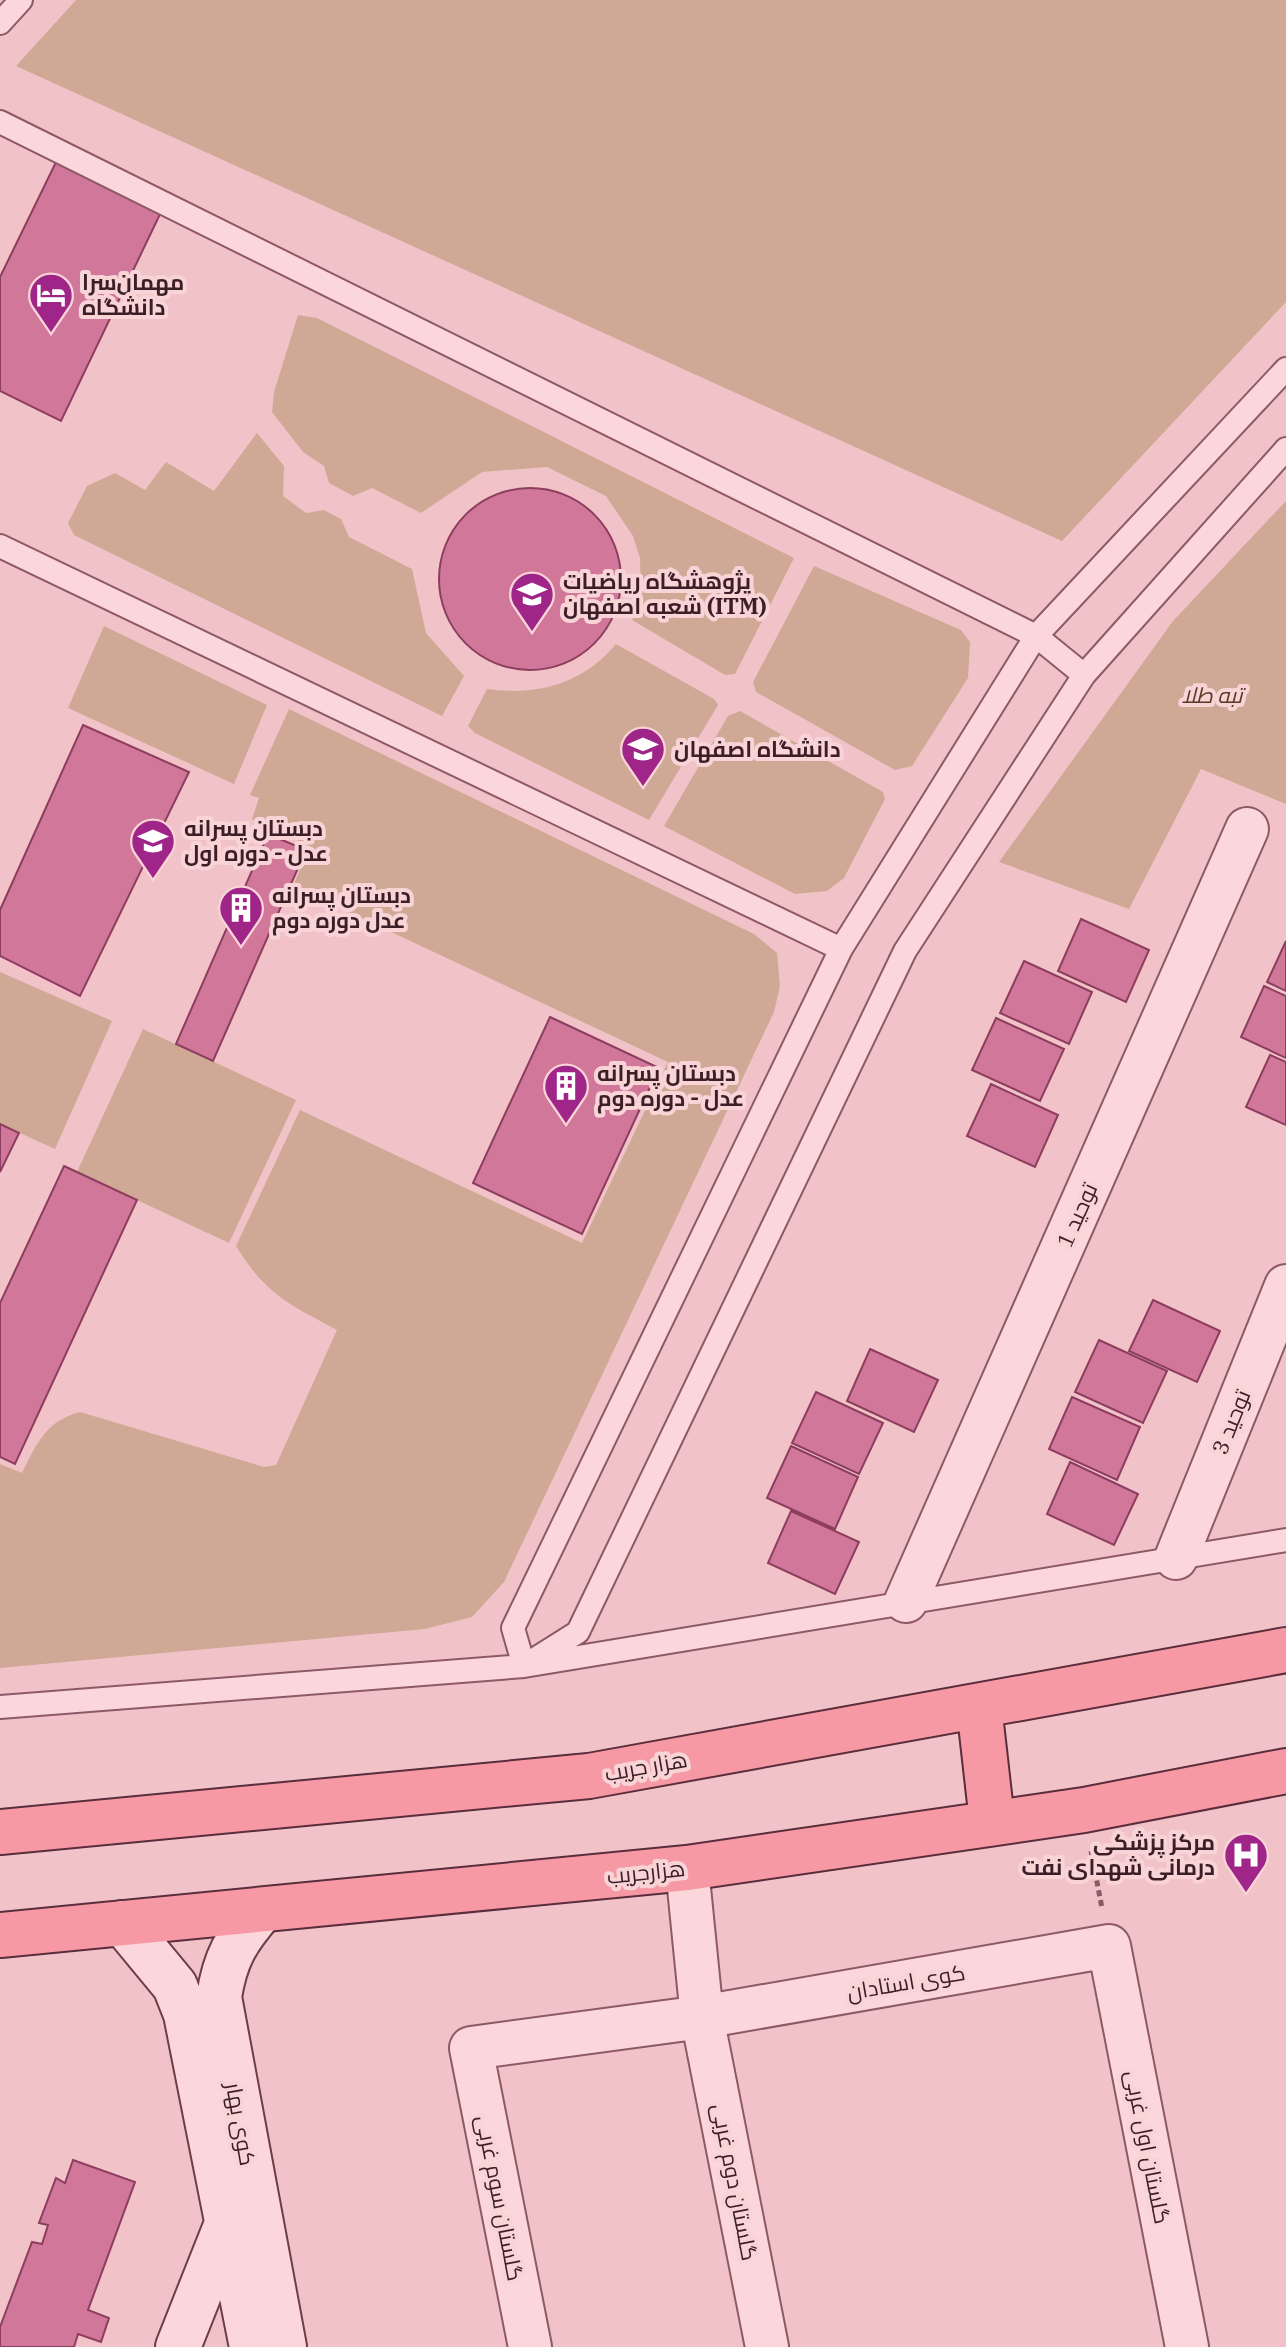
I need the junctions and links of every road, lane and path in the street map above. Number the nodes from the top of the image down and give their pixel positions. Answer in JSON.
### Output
{"nodes":[{"id":1,"x":21,"y":0,"type":"edge"},
{"id":2,"x":0,"y":23,"type":"edge"},
{"id":3,"x":0,"y":122,"type":"edge"},
{"id":4,"x":1286,"y":369,"type":"edge"},
{"id":5,"x":1286,"y":449,"type":"edge"},
{"id":6,"x":0,"y":546,"type":"edge"},
{"id":7,"x":1036,"y":636,"type":"junction"},
{"id":8,"x":1084,"y":675,"type":"junction"},
{"id":9,"x":1247,"y":829,"type":"dead end"},
{"id":10,"x":841,"y":949,"type":"junction"},
{"id":11,"x":1286,"y":1286,"type":"edge"},
{"id":12,"x":1286,"y":1540,"type":"edge"},
{"id":13,"x":1176,"y":1558,"type":"junction"},
{"id":14,"x":906,"y":1601,"type":"junction"},
{"id":15,"x":1286,"y":1650,"type":"edge"},
{"id":16,"x":524,"y":1666,"type":"junction"},
{"id":17,"x":979,"y":1706,"type":"junction"},
{"id":18,"x":0,"y":1707,"type":"edge"},
{"id":19,"x":1286,"y":1771,"type":"edge"},
{"id":20,"x":1084,"y":1810,"type":"junction"},
{"id":21,"x":992,"y":1821,"type":"junction"},
{"id":22,"x":0,"y":1832,"type":"edge"},
{"id":23,"x":687,"y":1868,"type":"junction"},
{"id":24,"x":261,"y":1911,"type":"junction"},
{"id":25,"x":123,"y":1923,"type":"junction"},
{"id":26,"x":0,"y":1935,"type":"edge"},
{"id":27,"x":1109,"y":1946,"type":"junction"},
{"id":28,"x":702,"y":2017,"type":"junction"},
{"id":29,"x":471,"y":2048,"type":"joint"},
{"id":30,"x":243,"y":2220,"type":"junction"},
{"id":31,"x":178,"y":2347,"type":"edge"},
{"id":32,"x":252,"y":2347,"type":"edge"},
{"id":33,"x":284,"y":2347,"type":"edge"},
{"id":34,"x":530,"y":2347,"type":"edge"},
{"id":35,"x":767,"y":2347,"type":"edge"},
{"id":36,"x":1187,"y":2347,"type":"edge"}],
"edges":[{"from":1,"to":2,"type":"lane"},
{"from":3,"to":7,"type":"lane"},
{"from":4,"to":7,"type":"lane"},
{"from":5,"to":8,"type":"lane"},
{"from":6,"to":10,"type":"lane"},
{"from":7,"to":8,"type":"lane"},
{"from":7,"to":10,"type":"lane"},
{"from":8,"to":16,"type":"lane"},
{"from":9,"to":14,"type":"street","name":"توحید 1"},
{"from":10,"to":16,"type":"lane"},
{"from":11,"to":13,"type":"street","name":"توحید 3"},
{"from":12,"to":13,"type":"lane"},
{"from":13,"to":14,"type":"lane"},
{"from":14,"to":16,"type":"lane"},
{"from":15,"to":17,"type":"main road","name":"هزار جریب"},
{"from":16,"to":18,"type":"lane"},
{"from":17,"to":21,"type":"main road"},
{"from":17,"to":22,"type":"main road","name":"هزار جریب"},
{"from":19,"to":20,"type":"main road","name":"هزارجریب"},
{"from":20,"to":21,"type":"main road","name":"هزارجریب"},
{"from":20,"to":27,"type":"path"},
{"from":21,"to":23,"type":"main road","name":"هزارجریب"},
{"from":23,"to":24,"type":"main road","name":"هزارجریب"},
{"from":23,"to":28,"type":"street"},
{"from":24,"to":25,"type":"main road","name":"هزارجریب"},
{"from":24,"to":30,"type":"street","name":"کوی بهار"},
{"from":25,"to":26,"type":"main road","name":"هزارجریب"},
{"from":25,"to":30,"type":"street","name":"کوی بهار"},
{"from":27,"to":28,"type":"street","name":"کوی استادان"},
{"from":27,"to":36,"type":"street","name":"گلستان اول غربی"},
{"from":28,"to":29,"type":"street","name":"کوی استادان"},
{"from":28,"to":35,"type":"street","name":"گلستان دوم غربی"},
{"from":29,"to":34,"type":"street","name":"گلستان سوم غربی"},
{"from":30,"to":31,"type":"street"},
{"from":30,"to":32,"type":"street","name":"کوی بهار"},
{"from":30,"to":33,"type":"street","name":"کوی بهار"}]}
